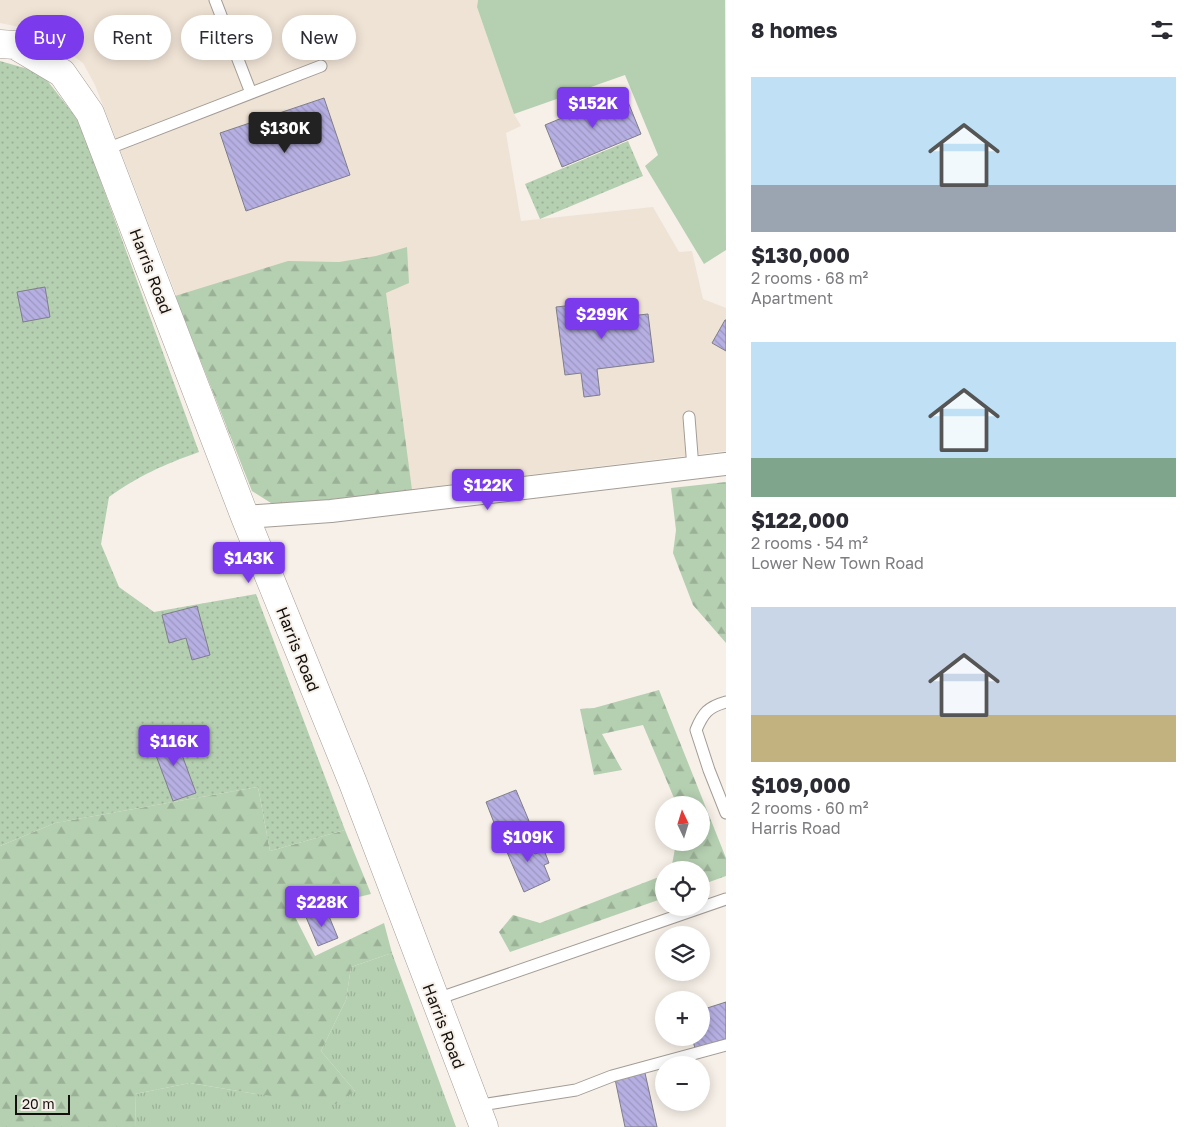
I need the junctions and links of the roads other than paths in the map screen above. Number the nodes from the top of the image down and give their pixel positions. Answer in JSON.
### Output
{"nodes":[{"id":1,"x":215,"y":0,"type":"edge"},
{"id":2,"x":0,"y":44,"type":"edge"},
{"id":3,"x":321,"y":66,"type":"dead end"},
{"id":4,"x":251,"y":93,"type":"junction"},
{"id":5,"x":104,"y":150,"type":"junction"},
{"id":6,"x":688,"y":417,"type":"dead end"},
{"id":7,"x":726,"y":464,"type":"edge"},
{"id":8,"x":693,"y":468,"type":"junction"},
{"id":9,"x":245,"y":517,"type":"junction"},
{"id":10,"x":726,"y":702,"type":"edge"},
{"id":11,"x":726,"y":813,"type":"edge"},
{"id":12,"x":725,"y":902,"type":"edge"},
{"id":13,"x":434,"y":1000,"type":"junction"},
{"id":14,"x":726,"y":1045,"type":"edge"},
{"id":15,"x":479,"y":1116,"type":"edge"}],
"edges":[{"from":1,"to":4,"type":"lane"},
{"from":2,"to":5,"type":"street","name":"Harris Road"},
{"from":3,"to":4,"type":"lane"},
{"from":4,"to":5,"type":"lane"},
{"from":5,"to":9,"type":"street","name":"Harris Road"},
{"from":6,"to":8,"type":"lane"},
{"from":7,"to":8,"type":"street"},
{"from":8,"to":9,"type":"street"},
{"from":9,"to":13,"type":"street","name":"Harris Road"},
{"from":10,"to":11,"type":"lane"},
{"from":12,"to":13,"type":"lane"},
{"from":13,"to":15,"type":"street","name":"Harris Road"},
{"from":14,"to":15,"type":"lane"}]}
